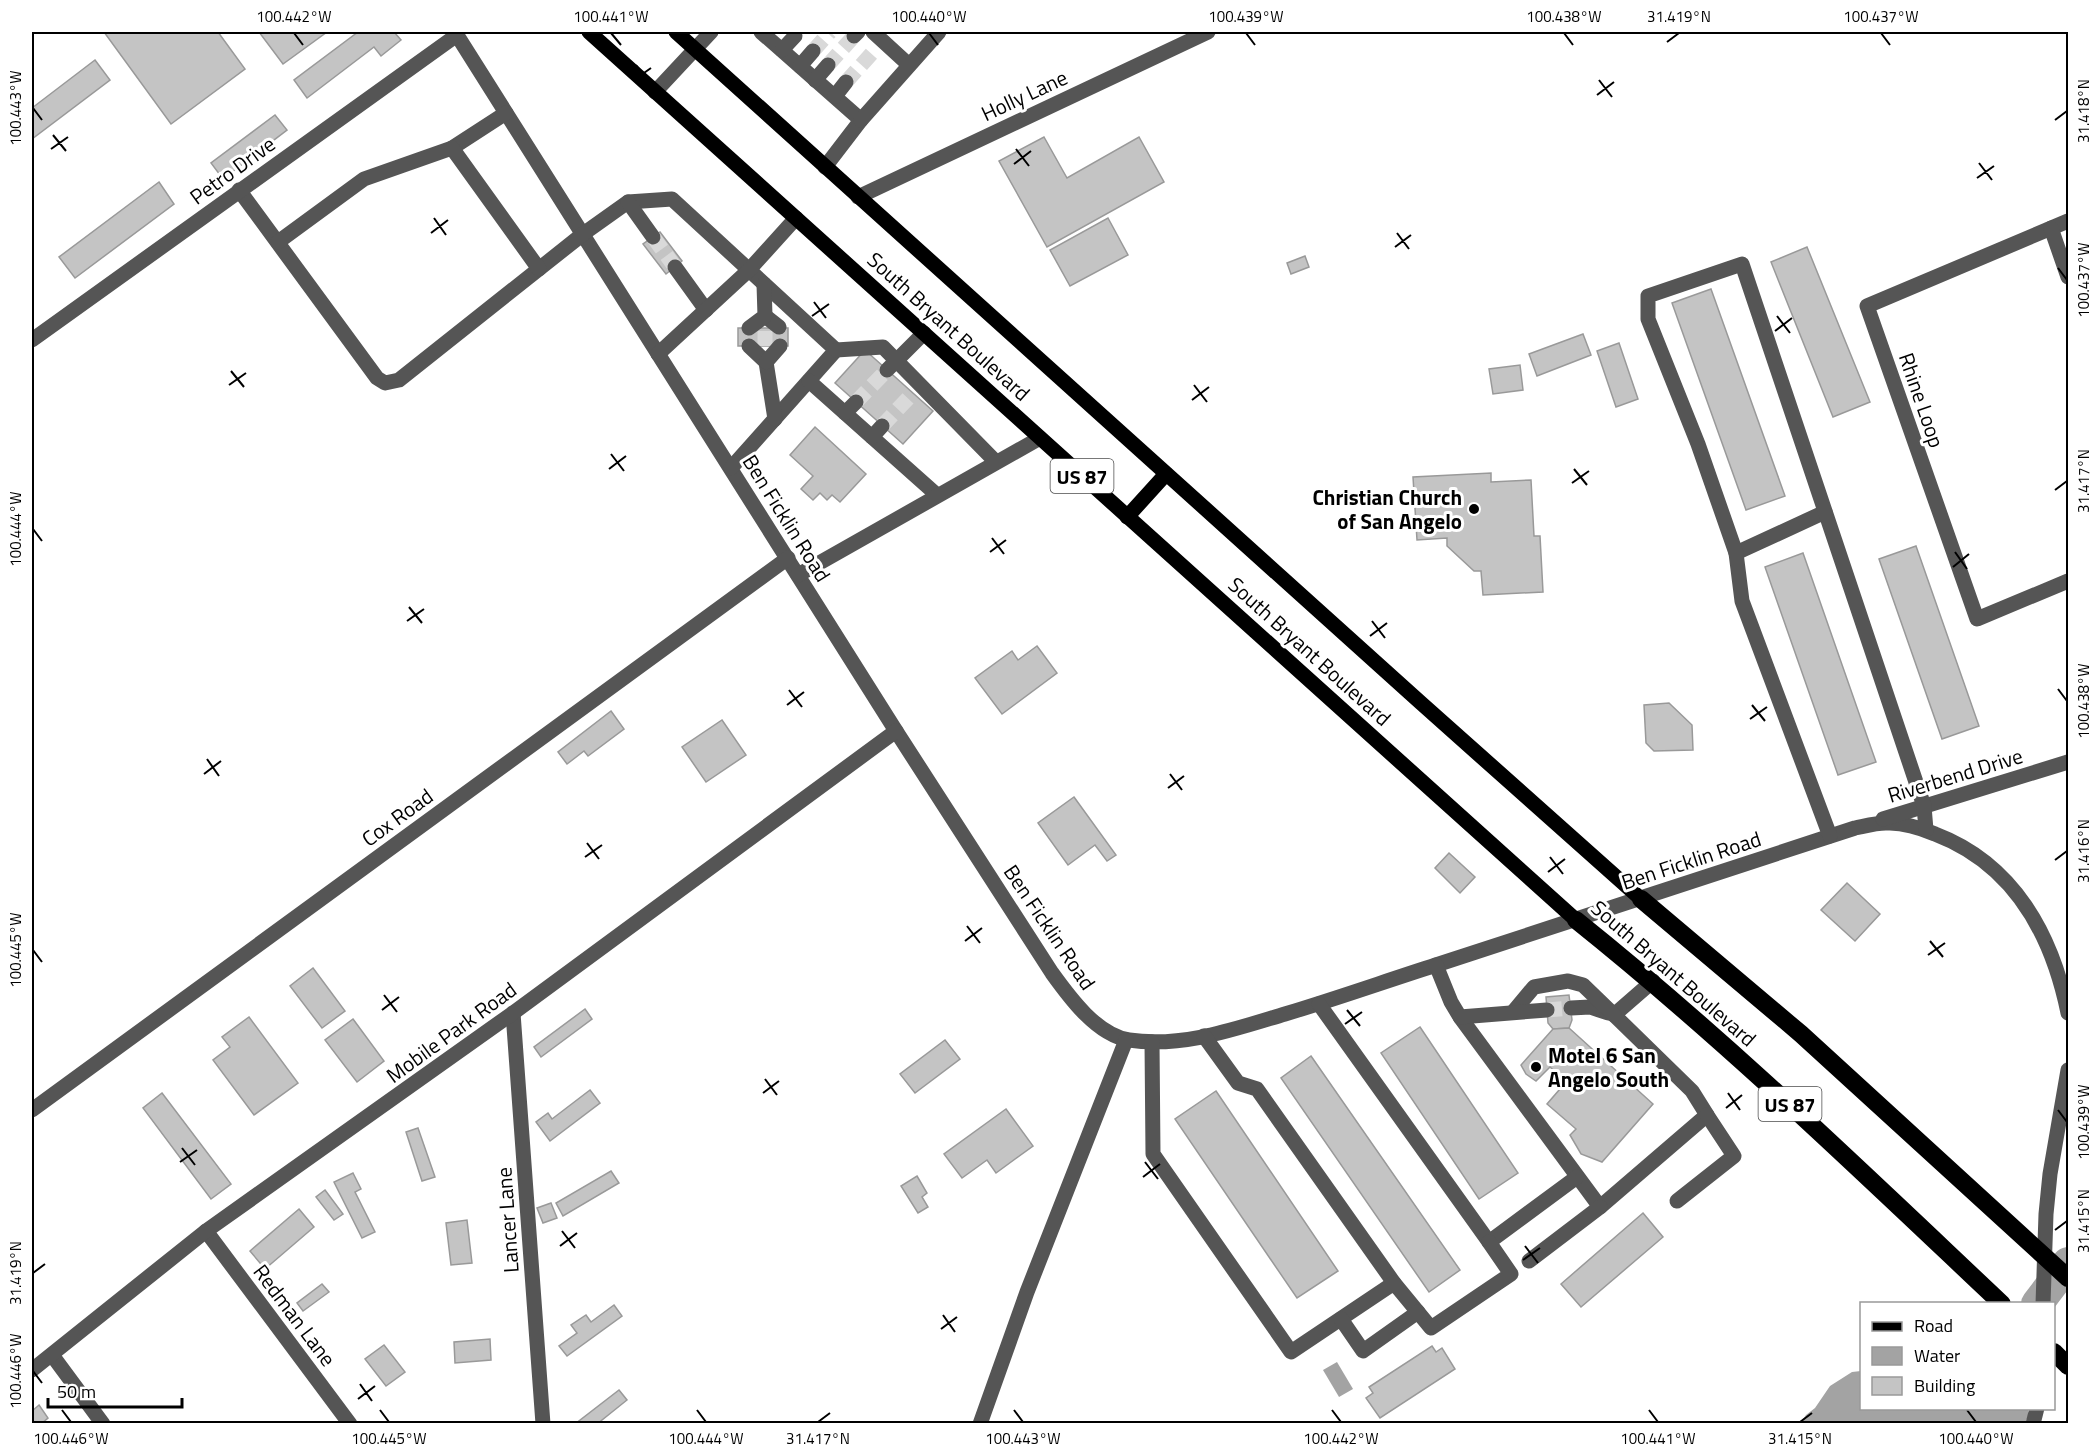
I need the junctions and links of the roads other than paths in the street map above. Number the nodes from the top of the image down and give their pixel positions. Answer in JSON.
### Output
{"nodes":[{"id":1,"x":589,"y":32,"type":"edge"},
{"id":2,"x":676,"y":32,"type":"edge"},
{"id":3,"x":711,"y":32,"type":"edge"},
{"id":4,"x":763,"y":32,"type":"edge"},
{"id":5,"x":939,"y":32,"type":"edge"},
{"id":6,"x":1208,"y":32,"type":"edge"},
{"id":7,"x":456,"y":33,"type":"edge"},
{"id":8,"x":795,"y":36,"type":"dead end"},
{"id":9,"x":876,"y":41,"type":"edge"},
{"id":10,"x":695,"y":49,"type":"junction"},
{"id":11,"x":782,"y":50,"type":"junction"},
{"id":12,"x":813,"y":51,"type":"tunnel mouth"},
{"id":13,"x":828,"y":65,"type":"tunnel mouth"},
{"id":14,"x":909,"y":65,"type":"junction"},
{"id":15,"x":800,"y":66,"type":"junction"},
{"id":16,"x":815,"y":80,"type":"junction"},
{"id":17,"x":846,"y":82,"type":"tunnel mouth"},
{"id":18,"x":655,"y":92,"type":"junction"},
{"id":19,"x":835,"y":96,"type":"junction"},
{"id":20,"x":506,"y":113,"type":"junction"},
{"id":21,"x":861,"y":120,"type":"junction"},
{"id":22,"x":452,"y":148,"type":"junction"},
{"id":23,"x":825,"y":167,"type":"junction"},
{"id":24,"x":239,"y":190,"type":"junction"},
{"id":25,"x":858,"y":197,"type":"junction"},
{"id":26,"x":628,"y":202,"type":"junction"},
{"id":27,"x":796,"y":218,"type":"junction"},
{"id":28,"x":2068,"y":221,"type":"edge"},
{"id":29,"x":2051,"y":228,"type":"junction"},
{"id":30,"x":583,"y":234,"type":"junction"},
{"id":31,"x":653,"y":237,"type":"tunnel mouth"},
{"id":32,"x":278,"y":242,"type":"junction"},
{"id":33,"x":675,"y":267,"type":"tunnel mouth"},
{"id":34,"x":539,"y":269,"type":"junction"},
{"id":35,"x":749,"y":270,"type":"junction"},
{"id":36,"x":2068,"y":277,"type":"edge"},
{"id":37,"x":764,"y":284,"type":"junction"},
{"id":38,"x":706,"y":310,"type":"junction"},
{"id":39,"x":749,"y":327,"type":"dead end"},
{"id":40,"x":924,"y":333,"type":"junction"},
{"id":41,"x":32,"y":340,"type":"edge"},
{"id":42,"x":749,"y":346,"type":"dead end"},
{"id":43,"x":773,"y":346,"type":"tunnel mouth"},
{"id":44,"x":836,"y":350,"type":"junction"},
{"id":45,"x":658,"y":354,"type":"junction"},
{"id":46,"x":766,"y":362,"type":"junction"},
{"id":47,"x":891,"y":365,"type":"junction"},
{"id":48,"x":809,"y":381,"type":"junction"},
{"id":49,"x":775,"y":419,"type":"junction"},
{"id":50,"x":1040,"y":438,"type":"junction"},
{"id":51,"x":996,"y":462,"type":"junction"},
{"id":52,"x":731,"y":468,"type":"junction"},
{"id":53,"x":1166,"y":474,"type":"junction"},
{"id":54,"x":937,"y":495,"type":"junction"},
{"id":55,"x":1825,"y":512,"type":"junction"},
{"id":56,"x":1128,"y":517,"type":"junction"},
{"id":57,"x":1736,"y":553,"type":"junction"},
{"id":58,"x":788,"y":558,"type":"junction"},
{"id":59,"x":798,"y":575,"type":"junction"},
{"id":60,"x":2068,"y":581,"type":"edge"},
{"id":61,"x":896,"y":731,"type":"junction"},
{"id":62,"x":2068,"y":762,"type":"edge"},
{"id":63,"x":1924,"y":806,"type":"junction"},
{"id":64,"x":1855,"y":828,"type":"junction"},
{"id":65,"x":1926,"y":830,"type":"junction"},
{"id":66,"x":1830,"y":836,"type":"junction"},
{"id":67,"x":1641,"y":899,"type":"junction"},
{"id":68,"x":1576,"y":920,"type":"junction"},
{"id":69,"x":1436,"y":965,"type":"junction"},
{"id":70,"x":1653,"y":981,"type":"junction"},
{"id":71,"x":1319,"y":1004,"type":"junction"},
{"id":72,"x":1570,"y":1008,"type":"tunnel mouth"},
{"id":73,"x":1547,"y":1010,"type":"tunnel mouth"},
{"id":74,"x":1513,"y":1012,"type":"junction"},
{"id":75,"x":513,"y":1013,"type":"junction"},
{"id":76,"x":2068,"y":1013,"type":"edge"},
{"id":77,"x":1614,"y":1015,"type":"junction"},
{"id":78,"x":1460,"y":1017,"type":"junction"},
{"id":79,"x":1204,"y":1036,"type":"junction"},
{"id":80,"x":1126,"y":1040,"type":"junction"},
{"id":81,"x":1152,"y":1042,"type":"junction"},
{"id":82,"x":2068,"y":1070,"type":"edge"},
{"id":83,"x":32,"y":1110,"type":"edge"},
{"id":84,"x":1707,"y":1115,"type":"junction"},
{"id":85,"x":1577,"y":1177,"type":"junction"},
{"id":86,"x":1677,"y":1201,"type":"dead end"},
{"id":87,"x":1600,"y":1207,"type":"junction"},
{"id":88,"x":207,"y":1231,"type":"junction"},
{"id":89,"x":1489,"y":1242,"type":"junction"},
{"id":90,"x":1529,"y":1261,"type":"dead end"},
{"id":91,"x":2068,"y":1278,"type":"edge"},
{"id":92,"x":1394,"y":1283,"type":"junction"},
{"id":93,"x":2000,"y":1302,"type":"edge"},
{"id":94,"x":2043,"y":1302,"type":"edge"},
{"id":95,"x":1418,"y":1312,"type":"junction"},
{"id":96,"x":1341,"y":1319,"type":"junction"},
{"id":97,"x":2055,"y":1353,"type":"edge"},
{"id":98,"x":52,"y":1355,"type":"junction"},
{"id":99,"x":2068,"y":1366,"type":"edge"},
{"id":100,"x":32,"y":1370,"type":"edge"},
{"id":101,"x":103,"y":1424,"type":"edge"},
{"id":102,"x":350,"y":1424,"type":"edge"},
{"id":103,"x":543,"y":1424,"type":"edge"},
{"id":104,"x":980,"y":1424,"type":"edge"}],
"edges":[{"from":1,"to":18,"type":"main road","name":"South Bryant Boulevard","number":"US 87"},
{"from":2,"to":10,"type":"main road","name":"South Bryant Boulevard","number":"US 87"},
{"from":3,"to":10,"type":"street"},
{"from":4,"to":11,"type":"street"},
{"from":5,"to":14,"type":"street"},
{"from":6,"to":25,"type":"street","name":"Holly Lane"},
{"from":7,"to":20,"type":"street","name":"Ben Ficklin Road"},
{"from":7,"to":24,"type":"street","name":"Petro Drive"},
{"from":8,"to":11,"type":"street"},
{"from":9,"to":14,"type":"street"},
{"from":10,"to":18,"type":"street"},
{"from":10,"to":23,"type":"main road","name":"South Bryant Boulevard","number":"US 87"},
{"from":11,"to":15,"type":"street"},
{"from":12,"to":15,"type":"street"},
{"from":13,"to":16,"type":"street"},
{"from":14,"to":21,"type":"street"},
{"from":15,"to":16,"type":"street"},
{"from":16,"to":19,"type":"street"},
{"from":17,"to":19,"type":"street"},
{"from":18,"to":27,"type":"main road","name":"South Bryant Boulevard","number":"US 87"},
{"from":19,"to":21,"type":"street"},
{"from":20,"to":22,"type":"street"},
{"from":20,"to":30,"type":"street","name":"Ben Ficklin Road"},
{"from":21,"to":23,"type":"street"},
{"from":22,"to":32,"type":"street"},
{"from":22,"to":34,"type":"street"},
{"from":23,"to":25,"type":"main road","name":"South Bryant Boulevard","number":"US 87"},
{"from":24,"to":32,"type":"street"},
{"from":24,"to":41,"type":"street","name":"Petro Drive"},
{"from":25,"to":53,"type":"main road","name":"South Bryant Boulevard","number":"US 87"},
{"from":26,"to":30,"type":"street"},
{"from":26,"to":31,"type":"street"},
{"from":26,"to":35,"type":"street"},
{"from":27,"to":35,"type":"street"},
{"from":27,"to":40,"type":"main road","name":"South Bryant Boulevard","number":"US 87"},
{"from":28,"to":29,"type":"street","name":"Rhine Loop"},
{"from":29,"to":36,"type":"street"},
{"from":29,"to":60,"type":"street","name":"Rhine Loop"},
{"from":30,"to":34,"type":"street"},
{"from":30,"to":45,"type":"street","name":"Ben Ficklin Road"},
{"from":32,"to":34,"type":"street"},
{"from":33,"to":38,"type":"street"},
{"from":35,"to":37,"type":"street"},
{"from":35,"to":38,"type":"street"},
{"from":37,"to":39,"type":"street"},
{"from":37,"to":44,"type":"street"},
{"from":38,"to":45,"type":"street"},
{"from":40,"to":47,"type":"street"},
{"from":40,"to":50,"type":"main road","name":"South Bryant Boulevard","number":"US 87"},
{"from":42,"to":46,"type":"street"},
{"from":43,"to":46,"type":"street"},
{"from":44,"to":47,"type":"street"},
{"from":44,"to":48,"type":"street"},
{"from":45,"to":52,"type":"street","name":"Ben Ficklin Road"},
{"from":46,"to":49,"type":"street"},
{"from":47,"to":51,"type":"street"},
{"from":48,"to":49,"type":"street"},
{"from":48,"to":54,"type":"street"},
{"from":49,"to":52,"type":"street"},
{"from":50,"to":51,"type":"street"},
{"from":50,"to":56,"type":"main road","name":"South Bryant Boulevard","number":"US 87"},
{"from":51,"to":54,"type":"street"},
{"from":52,"to":58,"type":"street","name":"Ben Ficklin Road"},
{"from":53,"to":56,"type":"main road"},
{"from":53,"to":67,"type":"main road","name":"South Bryant Boulevard","number":"US 87"},
{"from":54,"to":59,"type":"street"},
{"from":55,"to":57,"type":"street"},
{"from":55,"to":57,"type":"street"},
{"from":55,"to":63,"type":"street"},
{"from":56,"to":68,"type":"main road","name":"South Bryant Boulevard","number":"US 87"},
{"from":57,"to":66,"type":"street"},
{"from":58,"to":59,"type":"street","name":"Ben Ficklin Road"},
{"from":58,"to":83,"type":"street","name":"Cox Road"},
{"from":59,"to":61,"type":"street","name":"Ben Ficklin Road"},
{"from":61,"to":75,"type":"street","name":"Mobile Park Road"},
{"from":61,"to":80,"type":"street","name":"Ben Ficklin Road"},
{"from":62,"to":63,"type":"street","name":"Riverbend Drive"},
{"from":63,"to":64,"type":"street","name":"Riverbend Drive"},
{"from":63,"to":65,"type":"street"},
{"from":64,"to":65,"type":"street","name":"Ben Ficklin Road"},
{"from":64,"to":66,"type":"street","name":"Ben Ficklin Road"},
{"from":65,"to":76,"type":"street","name":"Ben Ficklin Road"},
{"from":66,"to":67,"type":"street","name":"Ben Ficklin Road"},
{"from":67,"to":68,"type":"street","name":"Ben Ficklin Road"},
{"from":67,"to":91,"type":"highway","name":"South Bryant Boulevard","number":"US 87"},
{"from":68,"to":69,"type":"street","name":"Ben Ficklin Road"},
{"from":68,"to":70,"type":"highway","name":"South Bryant Boulevard","number":"US 87"},
{"from":69,"to":71,"type":"street","name":"Ben Ficklin Road"},
{"from":69,"to":78,"type":"street"},
{"from":70,"to":77,"type":"street"},
{"from":70,"to":93,"type":"highway","name":"South Bryant Boulevard","number":"US 87"},
{"from":71,"to":79,"type":"street","name":"Ben Ficklin Road"},
{"from":71,"to":89,"type":"street"},
{"from":72,"to":77,"type":"street"},
{"from":73,"to":74,"type":"street"},
{"from":74,"to":77,"type":"street"},
{"from":74,"to":78,"type":"street"},
{"from":75,"to":88,"type":"street","name":"Mobile Park Road"},
{"from":75,"to":103,"type":"street","name":"Lancer Lane"},
{"from":77,"to":84,"type":"street"},
{"from":78,"to":85,"type":"street"},
{"from":79,"to":81,"type":"street","name":"Ben Ficklin Road"},
{"from":79,"to":92,"type":"street"},
{"from":80,"to":81,"type":"street","name":"Ben Ficklin Road"},
{"from":80,"to":104,"type":"street"},
{"from":81,"to":96,"type":"street"},
{"from":82,"to":94,"type":"street"},
{"from":84,"to":86,"type":"street"},
{"from":84,"to":87,"type":"street"},
{"from":85,"to":87,"type":"street"},
{"from":85,"to":89,"type":"street"},
{"from":87,"to":90,"type":"street"},
{"from":88,"to":98,"type":"street","name":"Mobile Park Road"},
{"from":88,"to":102,"type":"street","name":"Redman Lane"},
{"from":89,"to":95,"type":"street"},
{"from":92,"to":95,"type":"street"},
{"from":92,"to":96,"type":"street"},
{"from":95,"to":96,"type":"street"},
{"from":97,"to":99,"type":"highway"},
{"from":98,"to":100,"type":"street","name":"Mobile Park Road"},
{"from":98,"to":101,"type":"street"}]}
